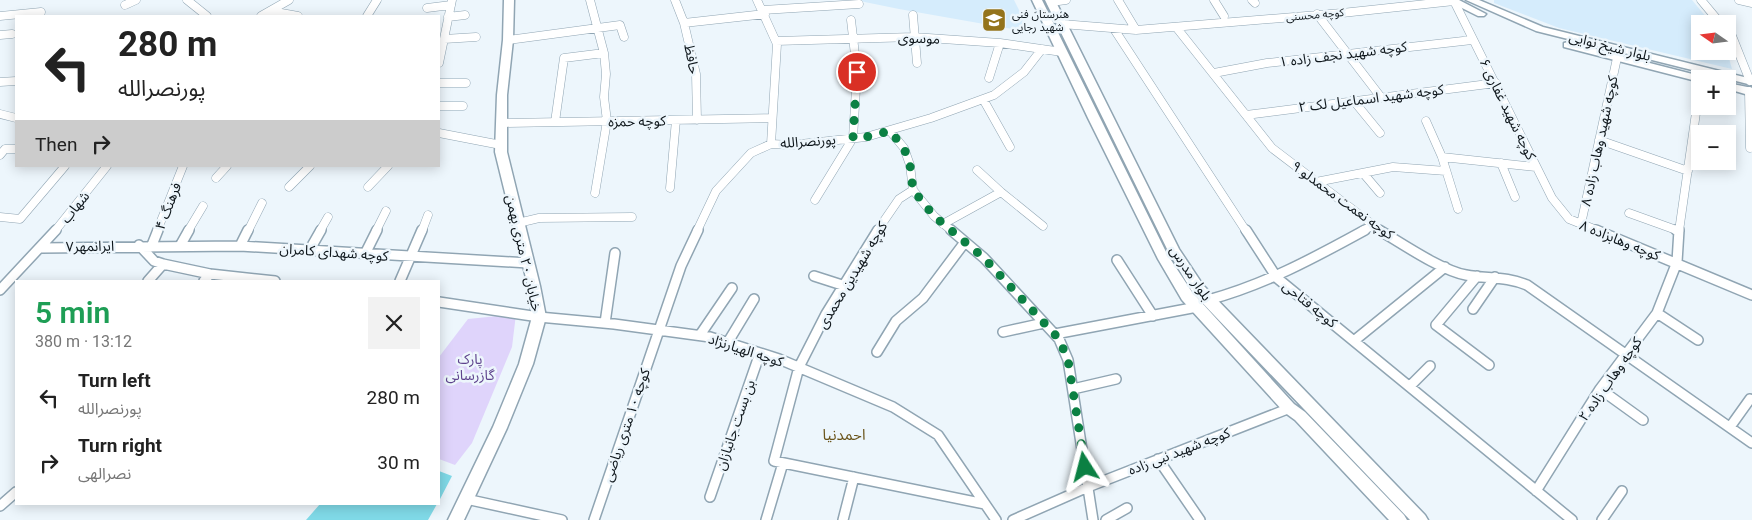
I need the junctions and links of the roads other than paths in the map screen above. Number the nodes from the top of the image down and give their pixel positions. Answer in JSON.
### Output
{"nodes":[{"id":1,"x":136,"y":0,"type":"edge"},
{"id":2,"x":187,"y":0,"type":"edge"},
{"id":3,"x":289,"y":0,"type":"edge"},
{"id":4,"x":377,"y":0,"type":"edge"},
{"id":5,"x":509,"y":0,"type":"edge"},
{"id":6,"x":590,"y":0,"type":"edge"},
{"id":7,"x":675,"y":0,"type":"edge"},
{"id":8,"x":757,"y":0,"type":"edge"},
{"id":9,"x":1037,"y":0,"type":"edge"},
{"id":10,"x":1066,"y":0,"type":"edge"},
{"id":11,"x":1118,"y":0,"type":"edge"},
{"id":12,"x":1214,"y":0,"type":"edge"},
{"id":13,"x":1471,"y":0,"type":"edge"},
{"id":14,"x":1701,"y":0,"type":"edge"},
{"id":15,"x":1740,"y":0,"type":"edge"},
{"id":16,"x":1050,"y":1,"type":"edge"},
{"id":17,"x":1452,"y":1,"type":"edge"},
{"id":18,"x":451,"y":3,"type":"edge"},
{"id":19,"x":1752,"y":3,"type":"edge"},
{"id":20,"x":859,"y":4,"type":"dead end"},
{"id":21,"x":125,"y":5,"type":"dead end"},
{"id":22,"x":428,"y":8,"type":"dead end"},
{"id":23,"x":270,"y":11,"type":"junction"},
{"id":24,"x":41,"y":12,"type":"dead end"},
{"id":25,"x":764,"y":12,"type":"junction"},
{"id":26,"x":1317,"y":14,"type":"junction"},
{"id":27,"x":206,"y":15,"type":"edge"},
{"id":28,"x":263,"y":15,"type":"edge"},
{"id":29,"x":292,"y":15,"type":"edge"},
{"id":30,"x":368,"y":15,"type":"edge"},
{"id":31,"x":465,"y":15,"type":"dead end"},
{"id":32,"x":913,"y":15,"type":"dead end"},
{"id":33,"x":1714,"y":15,"type":"edge"},
{"id":34,"x":0,"y":16,"type":"edge"},
{"id":35,"x":1224,"y":16,"type":"dead end"},
{"id":36,"x":448,"y":17,"type":"junction"},
{"id":37,"x":851,"y":20,"type":"dead end"},
{"id":38,"x":684,"y":23,"type":"junction"},
{"id":39,"x":1062,"y":24,"type":"junction"},
{"id":40,"x":443,"y":26,"type":"edge"},
{"id":41,"x":1176,"y":27,"type":"junction"},
{"id":42,"x":1114,"y":29,"type":"junction"},
{"id":43,"x":597,"y":30,"type":"junction"},
{"id":44,"x":1136,"y":30,"type":"junction"},
{"id":45,"x":12,"y":34,"type":"dead end"},
{"id":46,"x":0,"y":35,"type":"edge"},
{"id":47,"x":476,"y":36,"type":"dead end"},
{"id":48,"x":624,"y":37,"type":"dead end"},
{"id":49,"x":914,"y":37,"type":"junction"},
{"id":50,"x":855,"y":38,"type":"junction"},
{"id":51,"x":508,"y":40,"type":"junction"},
{"id":52,"x":1472,"y":40,"type":"junction"},
{"id":53,"x":776,"y":41,"type":"junction"},
{"id":54,"x":1000,"y":42,"type":"junction"},
{"id":55,"x":442,"y":44,"type":"edge"},
{"id":56,"x":1736,"y":47,"type":"edge"},
{"id":57,"x":1042,"y":49,"type":"junction"},
{"id":58,"x":1062,"y":52,"type":"junction"},
{"id":59,"x":604,"y":53,"type":"junction"},
{"id":60,"x":1346,"y":53,"type":"junction"},
{"id":61,"x":440,"y":57,"type":"edge"},
{"id":62,"x":1617,"y":58,"type":"junction"},
{"id":63,"x":918,"y":63,"type":"dead end"},
{"id":64,"x":1214,"y":73,"type":"junction"},
{"id":65,"x":1691,"y":77,"type":"edge"},
{"id":66,"x":989,"y":78,"type":"dead end"},
{"id":67,"x":15,"y":81,"type":"edge"},
{"id":68,"x":0,"y":82,"type":"edge"},
{"id":69,"x":440,"y":83,"type":"edge"},
{"id":70,"x":466,"y":83,"type":"dead end"},
{"id":71,"x":1496,"y":83,"type":"junction"},
{"id":72,"x":1736,"y":86,"type":"edge"},
{"id":73,"x":1750,"y":87,"type":"edge"},
{"id":74,"x":1380,"y":96,"type":"junction"},
{"id":75,"x":983,"y":99,"type":"junction"},
{"id":76,"x":1352,"y":100,"type":"junction"},
{"id":77,"x":1750,"y":104,"type":"edge"},
{"id":78,"x":440,"y":106,"type":"edge"},
{"id":79,"x":463,"y":106,"type":"dead end"},
{"id":80,"x":0,"y":114,"type":"edge"},
{"id":81,"x":1246,"y":114,"type":"junction"},
{"id":82,"x":1696,"y":115,"type":"edge"},
{"id":83,"x":15,"y":118,"type":"edge"},
{"id":84,"x":772,"y":118,"type":"junction"},
{"id":85,"x":676,"y":120,"type":"junction"},
{"id":86,"x":697,"y":120,"type":"junction"},
{"id":87,"x":607,"y":121,"type":"junction"},
{"id":88,"x":1426,"y":121,"type":"dead end"},
{"id":89,"x":555,"y":122,"type":"junction"},
{"id":90,"x":502,"y":124,"type":"junction"},
{"id":91,"x":890,"y":131,"type":"junction"},
{"id":92,"x":440,"y":132,"type":"edge"},
{"id":93,"x":1380,"y":133,"type":"dead end"},
{"id":94,"x":853,"y":138,"type":"junction"},
{"id":95,"x":1599,"y":140,"type":"junction"},
{"id":96,"x":771,"y":144,"type":"junction"},
{"id":97,"x":501,"y":145,"type":"junction"},
{"id":98,"x":1010,"y":147,"type":"dead end"},
{"id":99,"x":1750,"y":148,"type":"dead end"},
{"id":100,"x":15,"y":149,"type":"edge"},
{"id":101,"x":0,"y":155,"type":"edge"},
{"id":102,"x":1442,"y":157,"type":"junction"},
{"id":103,"x":1501,"y":163,"type":"junction"},
{"id":104,"x":64,"y":167,"type":"edge"},
{"id":105,"x":106,"y":167,"type":"edge"},
{"id":106,"x":183,"y":167,"type":"edge"},
{"id":107,"x":226,"y":167,"type":"edge"},
{"id":108,"x":309,"y":167,"type":"edge"},
{"id":109,"x":387,"y":167,"type":"edge"},
{"id":110,"x":1393,"y":167,"type":"joint"},
{"id":111,"x":1536,"y":167,"type":"junction"},
{"id":112,"x":977,"y":170,"type":"dead end"},
{"id":113,"x":1446,"y":171,"type":"junction"},
{"id":114,"x":1688,"y":171,"type":"junction"},
{"id":115,"x":1363,"y":173,"type":"junction"},
{"id":116,"x":216,"y":178,"type":"dead end"},
{"id":117,"x":1316,"y":182,"type":"junction"},
{"id":118,"x":289,"y":187,"type":"dead end"},
{"id":119,"x":368,"y":187,"type":"dead end"},
{"id":120,"x":670,"y":188,"type":"dead end"},
{"id":121,"x":913,"y":190,"type":"junction"},
{"id":122,"x":1001,"y":192,"type":"junction"},
{"id":123,"x":1380,"y":192,"type":"dead end"},
{"id":124,"x":595,"y":193,"type":"dead end"},
{"id":125,"x":1514,"y":197,"type":"dead end"},
{"id":126,"x":814,"y":200,"type":"dead end"},
{"id":127,"x":262,"y":203,"type":"dead end"},
{"id":128,"x":203,"y":206,"type":"dead end"},
{"id":129,"x":1458,"y":209,"type":"dead end"},
{"id":130,"x":386,"y":211,"type":"dead end"},
{"id":131,"x":1629,"y":213,"type":"dead end"},
{"id":132,"x":428,"y":215,"type":"dead end"},
{"id":133,"x":1564,"y":216,"type":"joint"},
{"id":134,"x":0,"y":217,"type":"edge"},
{"id":135,"x":328,"y":217,"type":"dead end"},
{"id":136,"x":632,"y":217,"type":"dead end"},
{"id":137,"x":518,"y":224,"type":"junction"},
{"id":138,"x":943,"y":224,"type":"junction"},
{"id":139,"x":1580,"y":224,"type":"junction"},
{"id":140,"x":1043,"y":226,"type":"dead end"},
{"id":141,"x":1372,"y":226,"type":"junction"},
{"id":142,"x":1679,"y":231,"type":"junction"},
{"id":143,"x":966,"y":242,"type":"junction"},
{"id":144,"x":139,"y":245,"type":"junction"},
{"id":145,"x":152,"y":245,"type":"junction"},
{"id":146,"x":180,"y":246,"type":"junction"},
{"id":147,"x":240,"y":246,"type":"junction"},
{"id":148,"x":41,"y":248,"type":"junction"},
{"id":149,"x":309,"y":251,"type":"junction"},
{"id":150,"x":615,"y":253,"type":"dead end"},
{"id":151,"x":365,"y":254,"type":"junction"},
{"id":152,"x":412,"y":257,"type":"junction"},
{"id":153,"x":1117,"y":260,"type":"dead end"},
{"id":154,"x":1676,"y":262,"type":"junction"},
{"id":155,"x":528,"y":263,"type":"junction"},
{"id":156,"x":164,"y":264,"type":"junction"},
{"id":157,"x":1445,"y":267,"type":"junction"},
{"id":158,"x":210,"y":274,"type":"junction"},
{"id":159,"x":814,"y":276,"type":"dead end"},
{"id":160,"x":1478,"y":276,"type":"junction"},
{"id":161,"x":1495,"y":277,"type":"junction"},
{"id":162,"x":1278,"y":278,"type":"junction"},
{"id":163,"x":149,"y":280,"type":"edge"},
{"id":164,"x":205,"y":280,"type":"edge"},
{"id":165,"x":265,"y":280,"type":"edge"},
{"id":166,"x":400,"y":280,"type":"edge"},
{"id":167,"x":842,"y":285,"type":"junction"},
{"id":168,"x":732,"y":288,"type":"dead end"},
{"id":169,"x":0,"y":290,"type":"edge"},
{"id":170,"x":1752,"y":295,"type":"edge"},
{"id":171,"x":754,"y":299,"type":"dead end"},
{"id":172,"x":440,"y":302,"type":"edge"},
{"id":173,"x":1203,"y":304,"type":"junction"},
{"id":174,"x":1473,"y":309,"type":"dead end"},
{"id":175,"x":1657,"y":313,"type":"junction"},
{"id":176,"x":1153,"y":316,"type":"junction"},
{"id":177,"x":539,"y":318,"type":"junction"},
{"id":178,"x":605,"y":323,"type":"junction"},
{"id":179,"x":1044,"y":323,"type":"junction"},
{"id":180,"x":659,"y":330,"type":"junction"},
{"id":181,"x":1003,"y":332,"type":"dead end"},
{"id":182,"x":1054,"y":334,"type":"junction"},
{"id":183,"x":700,"y":335,"type":"junction"},
{"id":184,"x":1355,"y":340,"type":"junction"},
{"id":185,"x":1698,"y":340,"type":"dead end"},
{"id":186,"x":728,"y":342,"type":"junction"},
{"id":187,"x":877,"y":352,"type":"dead end"},
{"id":188,"x":760,"y":353,"type":"junction"},
{"id":189,"x":1626,"y":355,"type":"junction"},
{"id":190,"x":1489,"y":365,"type":"dead end"},
{"id":191,"x":1430,"y":366,"type":"dead end"},
{"id":192,"x":799,"y":367,"type":"junction"},
{"id":193,"x":1116,"y":379,"type":"dead end"},
{"id":194,"x":1410,"y":386,"type":"junction"},
{"id":195,"x":1073,"y":389,"type":"junction"},
{"id":196,"x":1600,"y":389,"type":"junction"},
{"id":197,"x":1750,"y":399,"type":"dead end"},
{"id":198,"x":1290,"y":408,"type":"junction"},
{"id":199,"x":1643,"y":420,"type":"dead end"},
{"id":200,"x":1730,"y":427,"type":"junction"},
{"id":201,"x":1752,"y":443,"type":"edge"},
{"id":202,"x":1158,"y":459,"type":"junction"},
{"id":203,"x":783,"y":463,"type":"junction"},
{"id":204,"x":854,"y":477,"type":"junction"},
{"id":205,"x":1088,"y":487,"type":"junction"},
{"id":206,"x":1536,"y":491,"type":"junction"},
{"id":207,"x":1622,"y":491,"type":"dead end"},
{"id":208,"x":15,"y":493,"type":"edge"},
{"id":209,"x":710,"y":497,"type":"dead end"},
{"id":210,"x":466,"y":499,"type":"junction"},
{"id":211,"x":985,"y":504,"type":"junction"},
{"id":212,"x":0,"y":506,"type":"edge"},
{"id":213,"x":1127,"y":508,"type":"dead end"},
{"id":214,"x":456,"y":520,"type":"edge"},
{"id":215,"x":562,"y":520,"type":"edge"},
{"id":216,"x":594,"y":520,"type":"edge"},
{"id":217,"x":766,"y":520,"type":"edge"},
{"id":218,"x":843,"y":520,"type":"edge"},
{"id":219,"x":996,"y":520,"type":"edge"},
{"id":220,"x":1013,"y":520,"type":"edge"},
{"id":221,"x":1093,"y":520,"type":"edge"},
{"id":222,"x":1106,"y":520,"type":"edge"},
{"id":223,"x":1200,"y":520,"type":"edge"},
{"id":224,"x":1399,"y":520,"type":"edge"},
{"id":225,"x":1420,"y":520,"type":"edge"},
{"id":226,"x":1572,"y":520,"type":"edge"},
{"id":227,"x":1602,"y":520,"type":"edge"}],
"edges":[{"from":1,"to":21,"type":"street"},
{"from":2,"to":27,"type":"street"},
{"from":3,"to":23,"type":"street"},
{"from":4,"to":30,"type":"street"},
{"from":5,"to":51,"type":"main road","name":"خیابان ۲۰ متری بهمن"},
{"from":6,"to":43,"type":"street"},
{"from":7,"to":38,"type":"street","name":"حافظ"},
{"from":8,"to":25,"type":"street"},
{"from":9,"to":58,"type":"main road","name":"بلوار مدرس"},
{"from":10,"to":16,"type":"street"},
{"from":11,"to":44,"type":"street"},
{"from":12,"to":35,"type":"street"},
{"from":13,"to":73,"type":"main road","name":"بلوار شیخ نوایی"},
{"from":14,"to":33,"type":"street"},
{"from":15,"to":19,"type":"street"},
{"from":16,"to":39,"type":"main road","name":"بلوار مدرس"},
{"from":17,"to":26,"type":"street","name":"کوچه محسنی"},
{"from":17,"to":52,"type":"street","name":"کوچه شهید غفاری ۶"},
{"from":17,"to":62,"type":"main road","name":"بلوار شیخ نوایی"},
{"from":18,"to":22,"type":"street"},
{"from":18,"to":36,"type":"street"},
{"from":20,"to":25,"type":"street"},
{"from":23,"to":28,"type":"street"},
{"from":23,"to":29,"type":"street"},
{"from":24,"to":34,"type":"street"},
{"from":25,"to":38,"type":"street"},
{"from":25,"to":53,"type":"street"},
{"from":26,"to":41,"type":"street","name":"کوچه محسنی"},
{"from":26,"to":60,"type":"street"},
{"from":31,"to":36,"type":"street"},
{"from":32,"to":49,"type":"street"},
{"from":36,"to":40,"type":"street"},
{"from":37,"to":50,"type":"street"},
{"from":38,"to":86,"type":"street","name":"حافظ"},
{"from":39,"to":42,"type":"street","name":"کوچه محسنی"},
{"from":39,"to":173,"type":"main road","name":"بلوار مدرس"},
{"from":40,"to":55,"type":"street"},
{"from":41,"to":44,"type":"street","name":"کوچه محسنی"},
{"from":41,"to":64,"type":"street","name":"کوچه نعمت محمدلو ۹"},
{"from":42,"to":44,"type":"street","name":"کوچه محسنی"},
{"from":42,"to":162,"type":"street","name":"کوچه فتاحی"},
{"from":43,"to":48,"type":"street"},
{"from":43,"to":51,"type":"street"},
{"from":43,"to":59,"type":"street"},
{"from":45,"to":46,"type":"street"},
{"from":47,"to":55,"type":"street"},
{"from":49,"to":50,"type":"street","name":"موسوی"},
{"from":49,"to":54,"type":"street","name":"موسوی"},
{"from":49,"to":63,"type":"street"},
{"from":50,"to":53,"type":"street","name":"موسوی"},
{"from":50,"to":94,"type":"street"},
{"from":51,"to":90,"type":"main road","name":"خیابان ۲۰ متری بهمن"},
{"from":52,"to":60,"type":"street","name":"کوچه شهید نجف زاده ۱"},
{"from":52,"to":71,"type":"street","name":"کوچه شهید غفاری ۶"},
{"from":53,"to":84,"type":"street"},
{"from":54,"to":57,"type":"street","name":"موسوی"},
{"from":54,"to":66,"type":"street"},
{"from":55,"to":61,"type":"street"},
{"from":56,"to":73,"type":"street"},
{"from":57,"to":58,"type":"street","name":"موسوی"},
{"from":57,"to":75,"type":"street","name":"پورنصرالله"},
{"from":58,"to":173,"type":"main road","name":"بلوار مدرس"},
{"from":59,"to":87,"type":"street"},
{"from":59,"to":89,"type":"street"},
{"from":60,"to":64,"type":"street","name":"کوچه شهید نجف زاده ۱"},
{"from":60,"to":74,"type":"street"},
{"from":62,"to":65,"type":"main road","name":"بلوار شیخ نوایی"},
{"from":62,"to":95,"type":"street","name":"کوچه شهید وهاب زاده ۸"},
{"from":64,"to":81,"type":"street","name":"کوچه نعمت محمدلو ۹"},
{"from":67,"to":68,"type":"street"},
{"from":69,"to":70,"type":"street"},
{"from":71,"to":74,"type":"street","name":"کوچه شهید اسماعیل لک ۲"},
{"from":71,"to":111,"type":"street","name":"کوچه شهید غفاری ۶"},
{"from":72,"to":73,"type":"main road"},
{"from":73,"to":77,"type":"street"},
{"from":74,"to":76,"type":"street","name":"کوچه شهید اسماعیل لک ۲"},
{"from":75,"to":91,"type":"street","name":"پورنصرالله"},
{"from":75,"to":98,"type":"street"},
{"from":76,"to":81,"type":"street","name":"کوچه شهید اسماعیل لک ۲"},
{"from":76,"to":93,"type":"street"},
{"from":77,"to":99,"type":"street"},
{"from":78,"to":79,"type":"street"},
{"from":80,"to":83,"type":"street"},
{"from":81,"to":117,"type":"street","name":"کوچه نعمت محمدلو ۹"},
{"from":82,"to":114,"type":"street"},
{"from":84,"to":86,"type":"street","name":"کوچه حمزه"},
{"from":84,"to":96,"type":"street"},
{"from":85,"to":86,"type":"street","name":"کوچه حمزه"},
{"from":85,"to":87,"type":"street","name":"کوچه حمزه"},
{"from":85,"to":120,"type":"street"},
{"from":87,"to":89,"type":"street","name":"کوچه حمزه"},
{"from":87,"to":124,"type":"street"},
{"from":88,"to":102,"type":"street"},
{"from":89,"to":90,"type":"street","name":"کوچه حمزه"},
{"from":90,"to":97,"type":"main road","name":"خیابان ۲۰ متری بهمن"},
{"from":91,"to":94,"type":"street","name":"پورنصرالله"},
{"from":91,"to":121,"type":"street"},
{"from":92,"to":97,"type":"street"},
{"from":94,"to":96,"type":"street","name":"پورنصرالله"},
{"from":94,"to":126,"type":"street"},
{"from":95,"to":114,"type":"street"},
{"from":95,"to":139,"type":"street","name":"کوچه شهید وهاب زاده ۸"},
{"from":96,"to":180,"type":"street","name":"پورنصرالله"},
{"from":97,"to":137,"type":"main road","name":"خیابان ۲۰ متری بهمن"},
{"from":100,"to":101,"type":"street"},
{"from":102,"to":103,"type":"street"},
{"from":102,"to":113,"type":"street"},
{"from":103,"to":111,"type":"street"},
{"from":103,"to":125,"type":"street"},
{"from":104,"to":134,"type":"street"},
{"from":105,"to":148,"type":"street","name":"شهاب"},
{"from":106,"to":145,"type":"street","name":"فرهنگ ۴"},
{"from":107,"to":116,"type":"street"},
{"from":108,"to":118,"type":"street"},
{"from":109,"to":119,"type":"street"},
{"from":110,"to":113,"type":"street"},
{"from":110,"to":115,"type":"street"},
{"from":111,"to":133,"type":"street","name":"کوچه شهید غفاری ۶"},
{"from":112,"to":122,"type":"street"},
{"from":113,"to":129,"type":"street"},
{"from":114,"to":142,"type":"street"},
{"from":115,"to":117,"type":"street"},
{"from":115,"to":123,"type":"street"},
{"from":117,"to":141,"type":"street","name":"کوچه نعمت محمدلو ۹"},
{"from":121,"to":138,"type":"street"},
{"from":121,"to":167,"type":"street","name":"کوچه شهیدین محمدی"},
{"from":122,"to":138,"type":"street"},
{"from":122,"to":140,"type":"street"},
{"from":127,"to":147,"type":"street"},
{"from":128,"to":146,"type":"street"},
{"from":130,"to":151,"type":"street"},
{"from":131,"to":142,"type":"street"},
{"from":132,"to":152,"type":"street"},
{"from":133,"to":139,"type":"street","name":"کوچه وهابزاده ۸"},
{"from":135,"to":149,"type":"street"},
{"from":136,"to":137,"type":"street"},
{"from":137,"to":155,"type":"main road","name":"خیابان ۲۰ متری بهمن"},
{"from":138,"to":143,"type":"street"},
{"from":139,"to":154,"type":"street","name":"کوچه وهابزاده ۸"},
{"from":141,"to":157,"type":"street","name":"کوچه نعمت محمدلو ۹"},
{"from":141,"to":162,"type":"street"},
{"from":142,"to":154,"type":"street"},
{"from":143,"to":179,"type":"street"},
{"from":143,"to":187,"type":"street"},
{"from":144,"to":145,"type":"street","name":"کوچه شهدای کامران"},
{"from":144,"to":148,"type":"street","name":"ایرانمهر۷"},
{"from":144,"to":156,"type":"street"},
{"from":145,"to":146,"type":"street","name":"کوچه شهدای کامران"},
{"from":146,"to":147,"type":"street","name":"کوچه شهدای کامران"},
{"from":147,"to":149,"type":"street","name":"کوچه شهدای کامران"},
{"from":148,"to":169,"type":"street","name":"شهاب"},
{"from":149,"to":151,"type":"street","name":"کوچه شهدای کامران"},
{"from":150,"to":178,"type":"street"},
{"from":151,"to":152,"type":"street","name":"کوچه شهدای کامران"},
{"from":152,"to":155,"type":"street","name":"کوچه شهدای کامران"},
{"from":152,"to":166,"type":"street"},
{"from":153,"to":176,"type":"street"},
{"from":154,"to":170,"type":"street","name":"کوچه وهابزاده ۸"},
{"from":154,"to":175,"type":"street","name":"کوچه وهاب زاده ۲"},
{"from":155,"to":177,"type":"main road","name":"خیابان ۲۰ متری بهمن"},
{"from":156,"to":158,"type":"street"},
{"from":156,"to":163,"type":"street"},
{"from":157,"to":160,"type":"street","name":"کوچه نعمت محمدلو ۹"},
{"from":157,"to":184,"type":"street"},
{"from":158,"to":164,"type":"street"},
{"from":158,"to":165,"type":"street"},
{"from":159,"to":167,"type":"street"},
{"from":160,"to":161,"type":"street","name":"کوچه نعمت محمدلو ۹"},
{"from":160,"to":190,"type":"street"},
{"from":161,"to":174,"type":"street"},
{"from":161,"to":189,"type":"street","name":"کوچه نعمت محمدلو ۹"},
{"from":162,"to":173,"type":"street"},
{"from":162,"to":184,"type":"street","name":"کوچه فتاحی"},
{"from":167,"to":192,"type":"street","name":"کوچه شهیدین محمدی"},
{"from":168,"to":183,"type":"street"},
{"from":171,"to":186,"type":"street"},
{"from":172,"to":177,"type":"street","name":"کوچه الهیارنژاد"},
{"from":173,"to":176,"type":"street"},
{"from":173,"to":198,"type":"main road","name":"بلوار مدرس"},
{"from":173,"to":225,"type":"main road","name":"بلوار مدرس"},
{"from":175,"to":185,"type":"street"},
{"from":175,"to":189,"type":"street","name":"کوچه وهاب زاده ۲"},
{"from":176,"to":182,"type":"street"},
{"from":177,"to":178,"type":"street","name":"کوچه الهیارنژاد"},
{"from":177,"to":210,"type":"main road","name":"خیابان ۲۰ متری بهمن"},
{"from":178,"to":180,"type":"street","name":"کوچه الهیارنژاد"},
{"from":179,"to":181,"type":"street"},
{"from":179,"to":182,"type":"street"},
{"from":180,"to":183,"type":"street","name":"کوچه الهیارنژاد"},
{"from":180,"to":216,"type":"street","name":"کوچه ۱۰ متری ریاضی"},
{"from":182,"to":195,"type":"street"},
{"from":183,"to":186,"type":"street","name":"کوچه الهیارنژاد"},
{"from":184,"to":194,"type":"street","name":"کوچه فتاحی"},
{"from":186,"to":188,"type":"street","name":"کوچه الهیارنژاد"},
{"from":188,"to":192,"type":"street","name":"کوچه الهیارنژاد"},
{"from":188,"to":209,"type":"street","name":"بن بست جانبازان"},
{"from":189,"to":196,"type":"street","name":"کوچه وهاب زاده ۲"},
{"from":189,"to":200,"type":"street","name":"کوچه نعمت محمدلو ۹"},
{"from":191,"to":194,"type":"street"},
{"from":192,"to":203,"type":"street","name":"کوچه شهیدین محمدی"},
{"from":192,"to":211,"type":"street","name":"کوچه الهیارنژاد"},
{"from":193,"to":195,"type":"street"},
{"from":194,"to":206,"type":"street","name":"کوچه فتاحی"},
{"from":195,"to":205,"type":"street"},
{"from":196,"to":199,"type":"street"},
{"from":196,"to":206,"type":"street","name":"کوچه وهاب زاده ۲"},
{"from":197,"to":200,"type":"street"},
{"from":198,"to":202,"type":"street","name":"کوچه شهید نبی زاده"},
{"from":198,"to":224,"type":"main road","name":"بلوار مدرس"},
{"from":200,"to":201,"type":"street","name":"کوچه نعمت محمدلو ۹"},
{"from":202,"to":205,"type":"street","name":"کوچه شهید نبی زاده"},
{"from":202,"to":223,"type":"street"},
{"from":203,"to":204,"type":"street"},
{"from":203,"to":217,"type":"street"},
{"from":204,"to":211,"type":"street"},
{"from":204,"to":218,"type":"street"},
{"from":205,"to":220,"type":"street","name":"کوچه شهید نبی زاده"},
{"from":205,"to":221,"type":"street"},
{"from":206,"to":226,"type":"street","name":"کوچه فتاحی"},
{"from":207,"to":227,"type":"street"},
{"from":208,"to":212,"type":"street"},
{"from":210,"to":214,"type":"main road","name":"خیابان ۲۰ متری بهمن"},
{"from":210,"to":215,"type":"street"},
{"from":211,"to":219,"type":"street"},
{"from":213,"to":222,"type":"street"}]}
